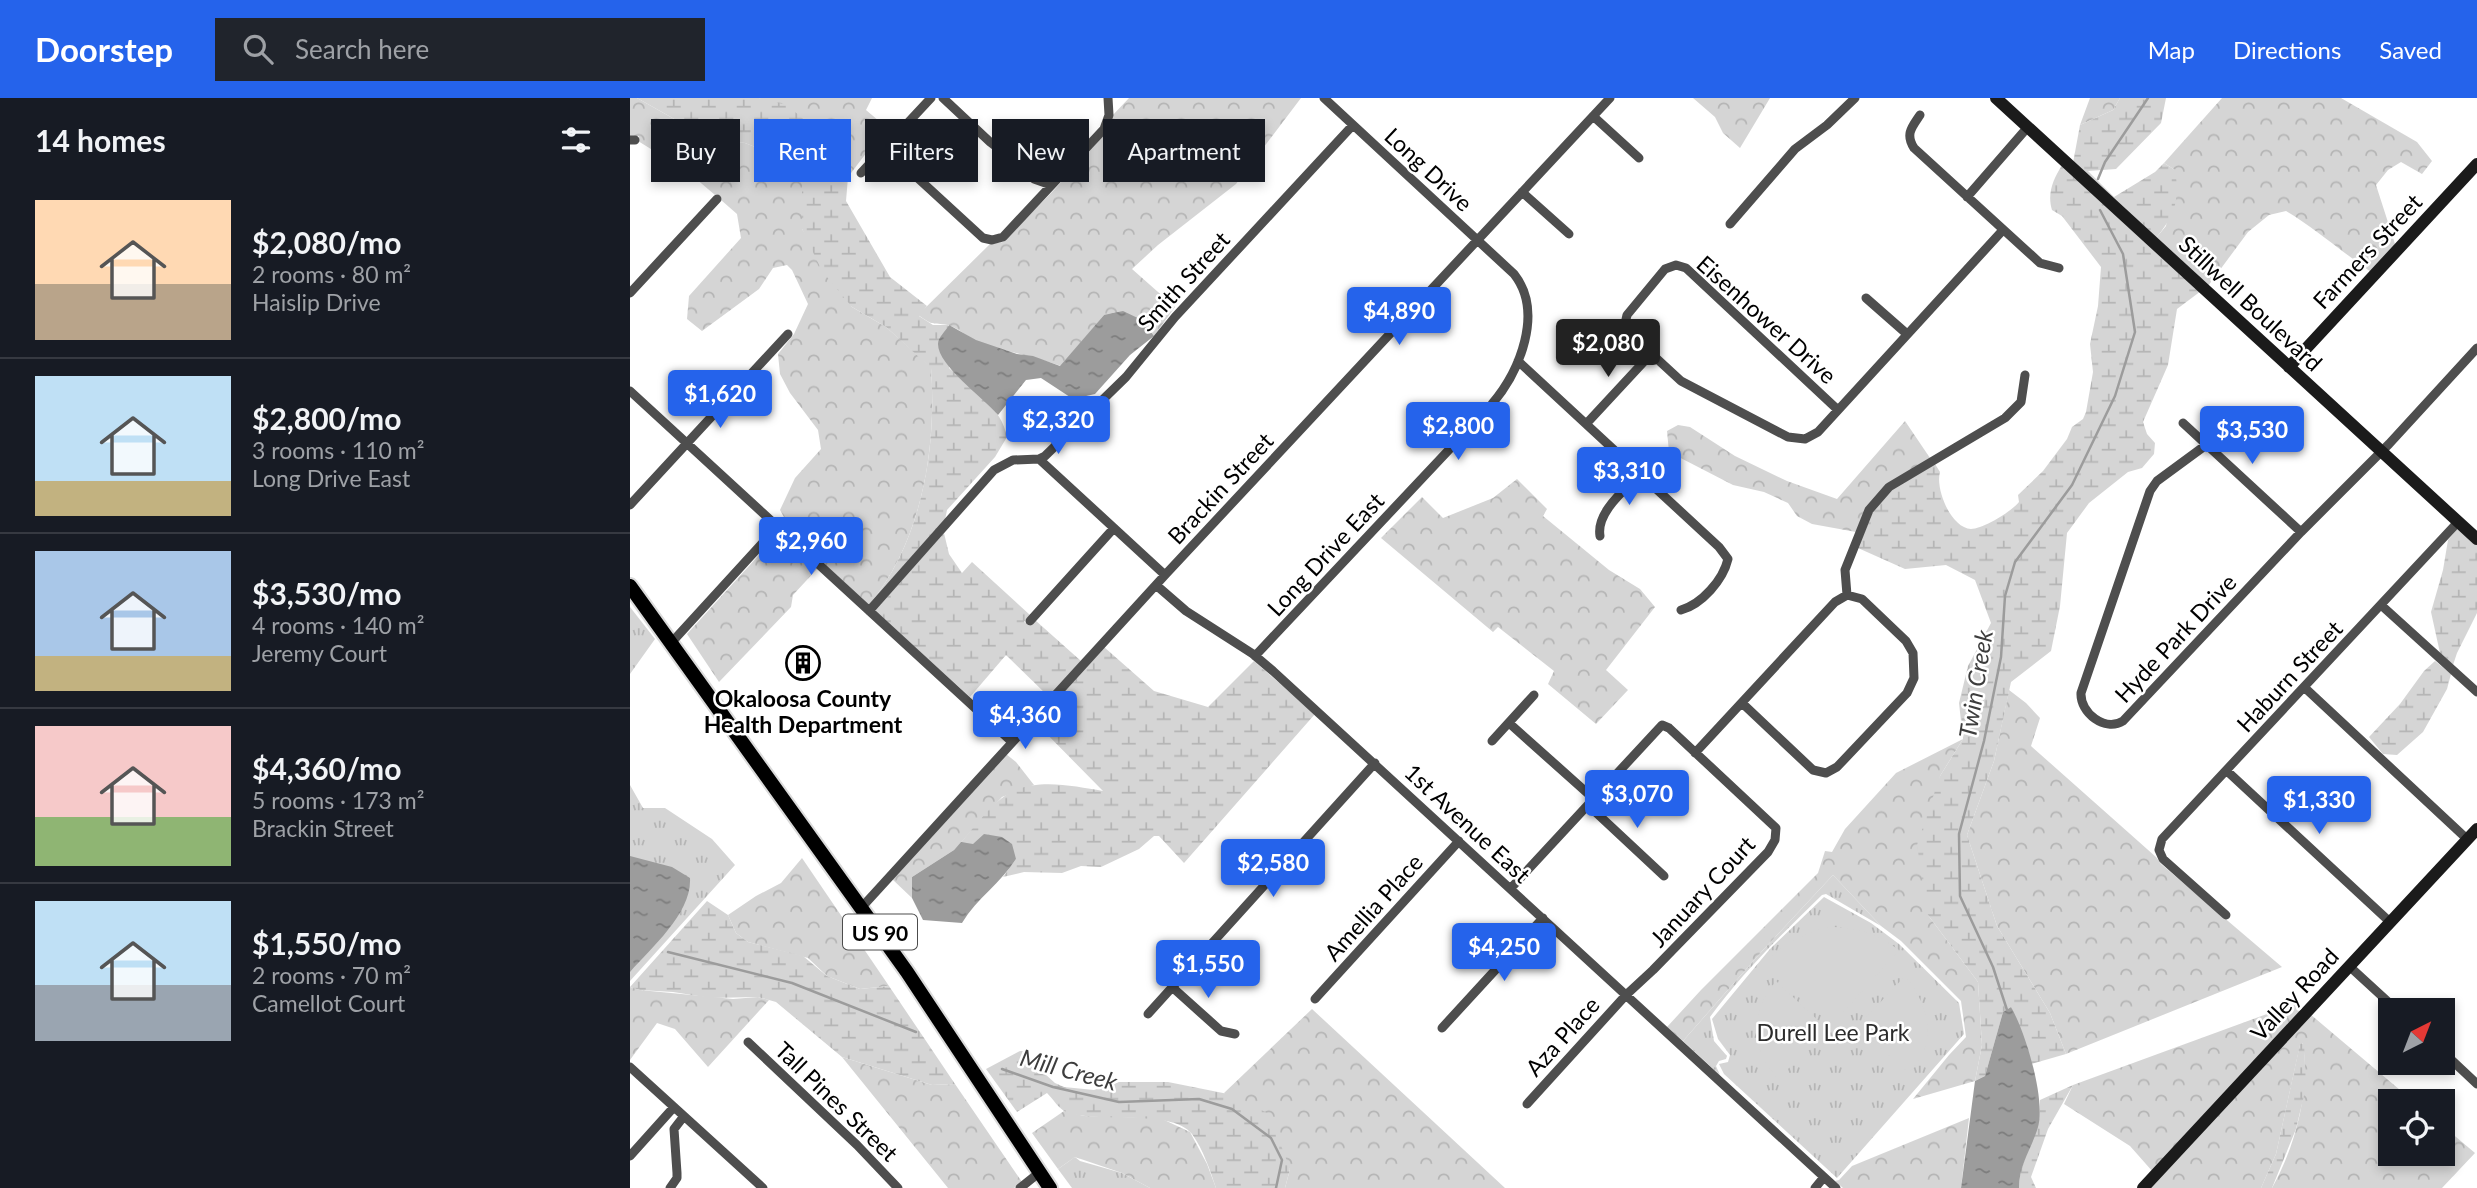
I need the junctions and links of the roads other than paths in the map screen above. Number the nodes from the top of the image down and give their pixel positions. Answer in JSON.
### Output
{"nodes":[{"id":1,"x":931,"y":98,"type":"edge"},
{"id":2,"x":943,"y":98,"type":"edge"},
{"id":3,"x":1108,"y":98,"type":"edge"},
{"id":4,"x":1324,"y":98,"type":"edge"},
{"id":5,"x":1855,"y":98,"type":"edge"},
{"id":6,"x":1996,"y":98,"type":"edge"},
{"id":7,"x":1608,"y":99,"type":"edge"},
{"id":8,"x":1920,"y":115,"type":"dead end"},
{"id":9,"x":1593,"y":116,"type":"junction"},
{"id":10,"x":912,"y":119,"type":"edge"},
{"id":11,"x":1353,"y":125,"type":"junction"},
{"id":12,"x":2027,"y":128,"type":"junction"},
{"id":13,"x":1639,"y":158,"type":"dead end"},
{"id":14,"x":2477,"y":164,"type":"edge"},
{"id":15,"x":865,"y":169,"type":"edge"},
{"id":16,"x":861,"y":173,"type":"dead end"},
{"id":17,"x":923,"y":182,"type":"edge"},
{"id":18,"x":1051,"y":185,"type":"junction"},
{"id":19,"x":1522,"y":192,"type":"junction"},
{"id":20,"x":1967,"y":197,"type":"junction"},
{"id":21,"x":717,"y":200,"type":"dead end"},
{"id":22,"x":1730,"y":224,"type":"dead end"},
{"id":23,"x":2003,"y":230,"type":"junction"},
{"id":24,"x":1569,"y":234,"type":"dead end"},
{"id":25,"x":1477,"y":240,"type":"junction"},
{"id":26,"x":2059,"y":268,"type":"dead end"},
{"id":27,"x":630,"y":293,"type":"edge"},
{"id":28,"x":1867,"y":298,"type":"dead end"},
{"id":29,"x":788,"y":334,"type":"dead end"},
{"id":30,"x":1907,"y":334,"type":"junction"},
{"id":31,"x":2477,"y":348,"type":"edge"},
{"id":32,"x":1651,"y":354,"type":"junction"},
{"id":33,"x":1518,"y":361,"type":"junction"},
{"id":34,"x":2289,"y":367,"type":"junction"},
{"id":35,"x":2025,"y":375,"type":"dead end"},
{"id":36,"x":630,"y":391,"type":"edge"},
{"id":37,"x":1838,"y":410,"type":"junction"},
{"id":38,"x":1587,"y":423,"type":"junction"},
{"id":39,"x":2183,"y":424,"type":"dead end"},
{"id":40,"x":687,"y":441,"type":"junction"},
{"id":41,"x":2207,"y":445,"type":"junction"},
{"id":42,"x":2381,"y":451,"type":"junction"},
{"id":43,"x":1039,"y":459,"type":"junction"},
{"id":44,"x":1640,"y":474,"type":"junction"},
{"id":45,"x":630,"y":505,"type":"edge"},
{"id":46,"x":2458,"y":522,"type":"junction"},
{"id":47,"x":778,"y":526,"type":"junction"},
{"id":48,"x":1114,"y":528,"type":"junction"},
{"id":49,"x":2301,"y":531,"type":"junction"},
{"id":50,"x":1600,"y":536,"type":"dead end"},
{"id":51,"x":2477,"y":539,"type":"edge"},
{"id":52,"x":1166,"y":575,"type":"junction"},
{"id":53,"x":1156,"y":585,"type":"junction"},
{"id":54,"x":630,"y":586,"type":"edge"},
{"id":55,"x":1847,"y":595,"type":"junction"},
{"id":56,"x":2381,"y":605,"type":"junction"},
{"id":57,"x":1681,"y":610,"type":"dead end"},
{"id":58,"x":869,"y":611,"type":"junction"},
{"id":59,"x":1030,"y":621,"type":"dead end"},
{"id":60,"x":672,"y":642,"type":"junction"},
{"id":61,"x":1255,"y":656,"type":"junction"},
{"id":62,"x":2304,"y":687,"type":"junction"},
{"id":63,"x":2477,"y":692,"type":"edge"},
{"id":64,"x":1534,"y":695,"type":"dead end"},
{"id":65,"x":1742,"y":703,"type":"junction"},
{"id":66,"x":1509,"y":723,"type":"junction"},
{"id":67,"x":1492,"y":741,"type":"dead end"},
{"id":68,"x":1012,"y":742,"type":"junction"},
{"id":69,"x":1695,"y":753,"type":"junction"},
{"id":70,"x":1375,"y":764,"type":"junction"},
{"id":71,"x":2227,"y":771,"type":"junction"},
{"id":72,"x":1592,"y":802,"type":"junction"},
{"id":73,"x":2477,"y":829,"type":"edge"},
{"id":74,"x":2467,"y":839,"type":"junction"},
{"id":75,"x":1459,"y":841,"type":"junction"},
{"id":76,"x":1664,"y":876,"type":"dead end"},
{"id":77,"x":1511,"y":888,"type":"junction"},
{"id":78,"x":862,"y":907,"type":"junction"},
{"id":79,"x":2226,"y":915,"type":"dead end"},
{"id":80,"x":1543,"y":918,"type":"junction"},
{"id":81,"x":2390,"y":922,"type":"junction"},
{"id":82,"x":2349,"y":966,"type":"junction"},
{"id":83,"x":1172,"y":987,"type":"junction"},
{"id":84,"x":1626,"y":995,"type":"junction"},
{"id":85,"x":2384,"y":998,"type":"edge"},
{"id":86,"x":1315,"y":999,"type":"dead end"},
{"id":87,"x":1148,"y":1014,"type":"dead end"},
{"id":88,"x":1442,"y":1028,"type":"dead end"},
{"id":89,"x":1234,"y":1034,"type":"dead end"},
{"id":90,"x":748,"y":1042,"type":"dead end"},
{"id":91,"x":2455,"y":1063,"type":"edge"},
{"id":92,"x":630,"y":1067,"type":"edge"},
{"id":93,"x":2477,"y":1084,"type":"edge"},
{"id":94,"x":1527,"y":1104,"type":"dead end"},
{"id":95,"x":674,"y":1107,"type":"junction"},
{"id":96,"x":682,"y":1117,"type":"junction"},
{"id":97,"x":630,"y":1156,"type":"edge"},
{"id":98,"x":1040,"y":1172,"type":"junction"},
{"id":99,"x":1824,"y":1177,"type":"junction"},
{"id":100,"x":670,"y":1188,"type":"edge"},
{"id":101,"x":763,"y":1188,"type":"edge"},
{"id":102,"x":898,"y":1188,"type":"edge"},
{"id":103,"x":1020,"y":1188,"type":"edge"},
{"id":104,"x":1050,"y":1188,"type":"edge"},
{"id":105,"x":1815,"y":1188,"type":"edge"},
{"id":106,"x":1836,"y":1188,"type":"edge"},
{"id":107,"x":2143,"y":1188,"type":"edge"}],
"edges":[{"from":1,"to":10,"type":"street"},
{"from":2,"to":18,"type":"street"},
{"from":3,"to":18,"type":"street"},
{"from":4,"to":11,"type":"street","name":"Long Drive"},
{"from":5,"to":22,"type":"street"},
{"from":6,"to":12,"type":"street","name":"Stillwell Boulevard"},
{"from":7,"to":9,"type":"street","name":"Brackin Street"},
{"from":8,"to":20,"type":"street"},
{"from":9,"to":13,"type":"street"},
{"from":9,"to":19,"type":"street","name":"Brackin Street"},
{"from":11,"to":25,"type":"street","name":"Long Drive"},
{"from":11,"to":43,"type":"street","name":"Smith Street"},
{"from":12,"to":20,"type":"street"},
{"from":12,"to":34,"type":"street","name":"Stillwell Boulevard"},
{"from":14,"to":34,"type":"street","name":"Farmers Street"},
{"from":15,"to":16,"type":"street"},
{"from":17,"to":18,"type":"street"},
{"from":19,"to":24,"type":"street"},
{"from":19,"to":25,"type":"street","name":"Brackin Street"},
{"from":20,"to":23,"type":"street"},
{"from":21,"to":27,"type":"street"},
{"from":23,"to":26,"type":"street"},
{"from":23,"to":30,"type":"street","name":"Eisenhower Drive"},
{"from":25,"to":33,"type":"street","name":"Long Drive East"},
{"from":25,"to":52,"type":"street","name":"Brackin Street"},
{"from":28,"to":30,"type":"street"},
{"from":29,"to":40,"type":"street"},
{"from":30,"to":37,"type":"street","name":"Eisenhower Drive"},
{"from":31,"to":42,"type":"street","name":"Hyde Park Drive"},
{"from":32,"to":37,"type":"street","name":"Eisenhower Drive"},
{"from":32,"to":37,"type":"street","name":"Eisenhower Drive"},
{"from":32,"to":38,"type":"street"},
{"from":33,"to":38,"type":"street"},
{"from":33,"to":61,"type":"street","name":"Long Drive East"},
{"from":34,"to":42,"type":"street","name":"Stillwell Boulevard"},
{"from":35,"to":55,"type":"street"},
{"from":36,"to":40,"type":"street"},
{"from":38,"to":44,"type":"street"},
{"from":39,"to":41,"type":"street"},
{"from":40,"to":45,"type":"street"},
{"from":40,"to":47,"type":"street"},
{"from":41,"to":49,"type":"street"},
{"from":41,"to":49,"type":"street","name":"Hyde Park Drive"},
{"from":42,"to":46,"type":"street","name":"Stillwell Boulevard"},
{"from":42,"to":49,"type":"street","name":"Hyde Park Drive"},
{"from":43,"to":48,"type":"street"},
{"from":43,"to":58,"type":"street"},
{"from":44,"to":50,"type":"street"},
{"from":44,"to":57,"type":"street"},
{"from":46,"to":51,"type":"street","name":"Stillwell Boulevard"},
{"from":46,"to":56,"type":"street","name":"Haburn Street"},
{"from":47,"to":58,"type":"street"},
{"from":47,"to":60,"type":"street"},
{"from":48,"to":52,"type":"street"},
{"from":48,"to":59,"type":"street"},
{"from":52,"to":53,"type":"street","name":"Brackin Street"},
{"from":53,"to":61,"type":"street","name":"1st Avenue East"},
{"from":53,"to":68,"type":"street","name":"Brackin Street"},
{"from":54,"to":60,"type":"main road","number":"US 90"},
{"from":55,"to":65,"type":"street"},
{"from":55,"to":65,"type":"street"},
{"from":56,"to":62,"type":"street","name":"Haburn Street"},
{"from":56,"to":63,"type":"street"},
{"from":58,"to":68,"type":"street"},
{"from":60,"to":78,"type":"main road","number":"US 90"},
{"from":61,"to":70,"type":"street","name":"1st Avenue East"},
{"from":62,"to":71,"type":"street","name":"Haburn Street"},
{"from":62,"to":74,"type":"street"},
{"from":64,"to":66,"type":"street"},
{"from":65,"to":69,"type":"street"},
{"from":66,"to":67,"type":"street"},
{"from":66,"to":72,"type":"street"},
{"from":68,"to":78,"type":"street","name":"Brackin Street"},
{"from":69,"to":72,"type":"street","name":"January Court"},
{"from":69,"to":84,"type":"street","name":"January Court"},
{"from":70,"to":75,"type":"street","name":"1st Avenue East"},
{"from":70,"to":83,"type":"street"},
{"from":71,"to":79,"type":"street","name":"Haburn Street"},
{"from":71,"to":81,"type":"street"},
{"from":72,"to":76,"type":"street"},
{"from":72,"to":77,"type":"street"},
{"from":73,"to":74,"type":"street","name":"Valley Road"},
{"from":74,"to":81,"type":"street","name":"Valley Road"},
{"from":75,"to":77,"type":"street","name":"1st Avenue East"},
{"from":75,"to":86,"type":"street","name":"Amellia Place"},
{"from":77,"to":80,"type":"street","name":"1st Avenue East"},
{"from":78,"to":98,"type":"main road","number":"US 90"},
{"from":80,"to":84,"type":"street","name":"1st Avenue East"},
{"from":80,"to":88,"type":"street"},
{"from":81,"to":82,"type":"street","name":"Valley Road"},
{"from":82,"to":85,"type":"street"},
{"from":82,"to":107,"type":"street","name":"Valley Road"},
{"from":83,"to":87,"type":"street"},
{"from":83,"to":89,"type":"street"},
{"from":84,"to":94,"type":"street","name":"Aza Place"},
{"from":84,"to":99,"type":"street","name":"1st Avenue East"},
{"from":90,"to":102,"type":"street","name":"Tall Pines Street"},
{"from":91,"to":93,"type":"street"},
{"from":92,"to":95,"type":"street"},
{"from":95,"to":96,"type":"street"},
{"from":95,"to":97,"type":"street"},
{"from":96,"to":100,"type":"street"},
{"from":96,"to":101,"type":"street"},
{"from":98,"to":103,"type":"street"},
{"from":98,"to":104,"type":"main road","number":"US 90"},
{"from":99,"to":105,"type":"street"},
{"from":99,"to":106,"type":"street","name":"1st Avenue East"}]}
